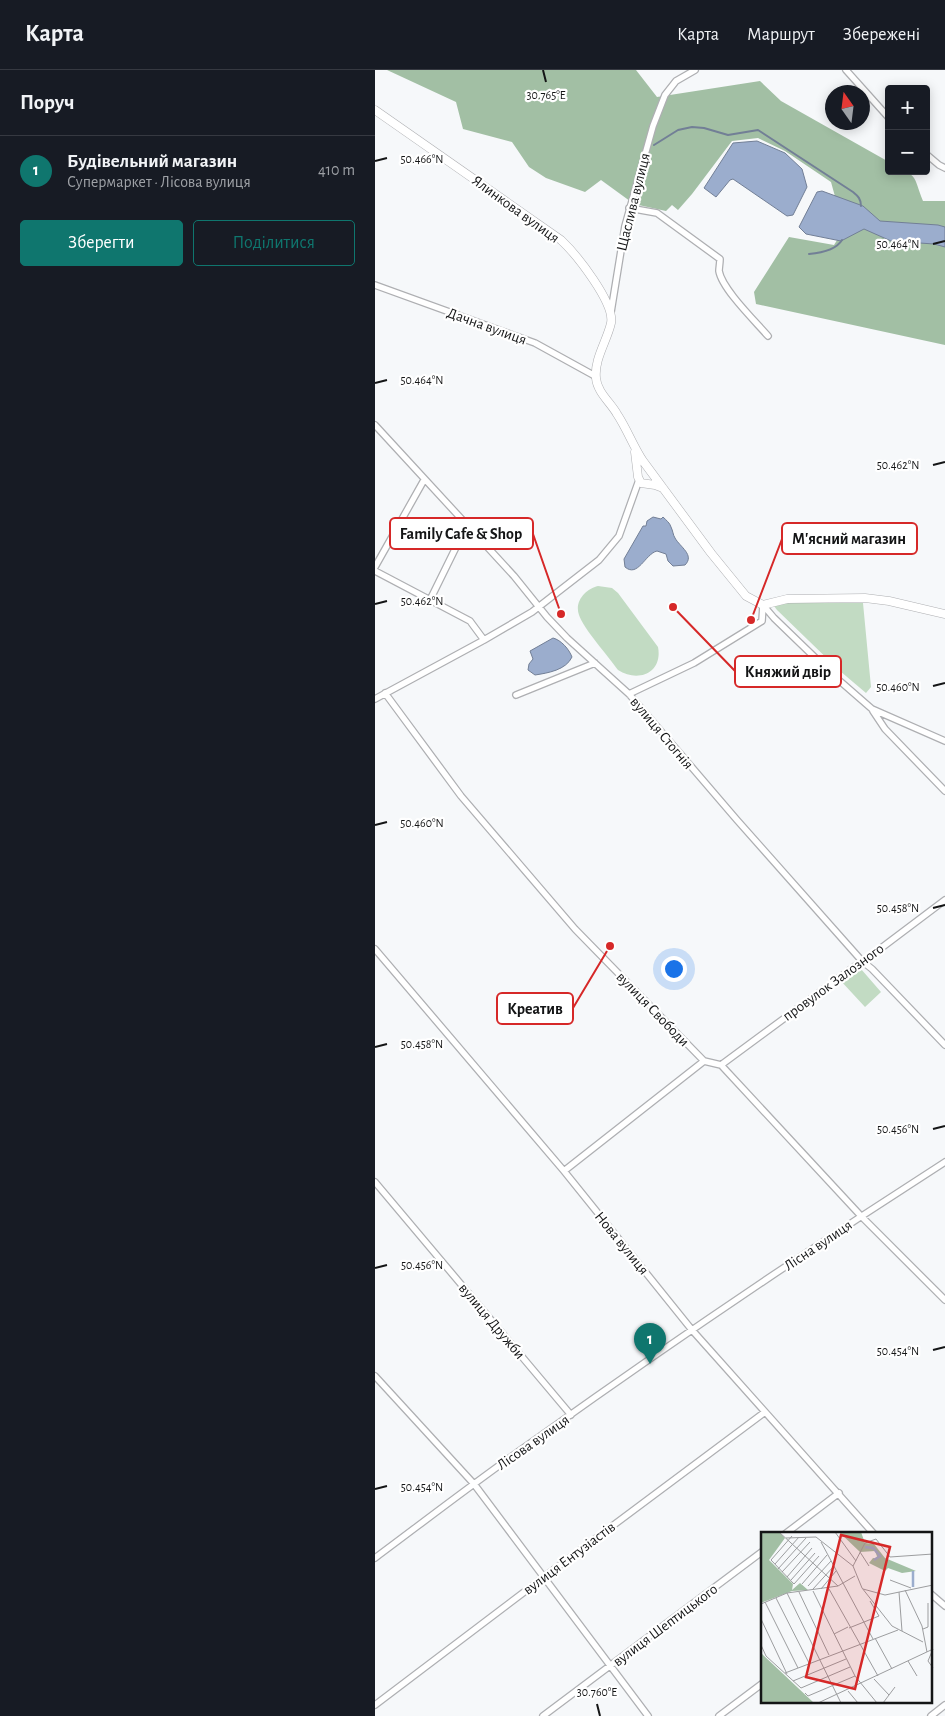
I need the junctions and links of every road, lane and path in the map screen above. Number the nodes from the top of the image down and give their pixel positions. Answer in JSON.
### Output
{"nodes":[{"id":1,"x":695,"y":70,"type":"edge"},
{"id":2,"x":846,"y":70,"type":"edge"},
{"id":3,"x":375,"y":110,"type":"edge"},
{"id":4,"x":885,"y":114,"type":"edge"},
{"id":5,"x":930,"y":157,"type":"edge"},
{"id":6,"x":945,"y":168,"type":"edge"},
{"id":7,"x":629,"y":208,"type":"junction"},
{"id":8,"x":375,"y":284,"type":"edge"},
{"id":9,"x":611,"y":312,"type":"junction"},
{"id":10,"x":768,"y":336,"type":"dead end"},
{"id":11,"x":595,"y":376,"type":"junction"},
{"id":12,"x":377,"y":427,"type":"edge"},
{"id":13,"x":375,"y":436,"type":"edge"},
{"id":14,"x":634,"y":447,"type":"junction"},
{"id":15,"x":653,"y":473,"type":"junction"},
{"id":16,"x":639,"y":477,"type":"junction"},
{"id":17,"x":424,"y":480,"type":"junction"},
{"id":18,"x":649,"y":484,"type":"junction"},
{"id":19,"x":664,"y":489,"type":"junction"},
{"id":20,"x":635,"y":495,"type":"junction"},
{"id":21,"x":461,"y":537,"type":"dead end"},
{"id":22,"x":375,"y":567,"type":"edge"},
{"id":23,"x":375,"y":571,"type":"edge"},
{"id":24,"x":430,"y":600,"type":"junction"},
{"id":25,"x":763,"y":605,"type":"junction"},
{"id":26,"x":539,"y":606,"type":"junction"},
{"id":27,"x":945,"y":614,"type":"edge"},
{"id":28,"x":484,"y":640,"type":"junction"},
{"id":29,"x":595,"y":663,"type":"junction"},
{"id":30,"x":385,"y":693,"type":"junction"},
{"id":31,"x":629,"y":694,"type":"junction"},
{"id":32,"x":516,"y":695,"type":"dead end"},
{"id":33,"x":375,"y":699,"type":"edge"},
{"id":34,"x":872,"y":709,"type":"junction"},
{"id":35,"x":945,"y":741,"type":"edge"},
{"id":36,"x":945,"y":791,"type":"edge"},
{"id":37,"x":945,"y":900,"type":"edge"},
{"id":38,"x":375,"y":949,"type":"edge"},
{"id":39,"x":862,"y":961,"type":"junction"},
{"id":40,"x":945,"y":1045,"type":"edge"},
{"id":41,"x":704,"y":1061,"type":"junction"},
{"id":42,"x":721,"y":1064,"type":"junction"},
{"id":43,"x":945,"y":1162,"type":"edge"},
{"id":44,"x":564,"y":1171,"type":"junction"},
{"id":45,"x":375,"y":1182,"type":"edge"},
{"id":46,"x":861,"y":1216,"type":"junction"},
{"id":47,"x":945,"y":1300,"type":"edge"},
{"id":48,"x":692,"y":1330,"type":"junction"},
{"id":49,"x":375,"y":1376,"type":"edge"},
{"id":50,"x":765,"y":1412,"type":"junction"},
{"id":51,"x":571,"y":1415,"type":"junction"},
{"id":52,"x":474,"y":1484,"type":"junction"},
{"id":53,"x":839,"y":1493,"type":"junction"},
{"id":54,"x":788,"y":1532,"type":"edge"},
{"id":55,"x":872,"y":1532,"type":"edge"},
{"id":56,"x":761,"y":1552,"type":"edge"},
{"id":57,"x":375,"y":1558,"type":"edge"},
{"id":58,"x":543,"y":1577,"type":"junction"},
{"id":59,"x":933,"y":1596,"type":"edge"},
{"id":60,"x":945,"y":1606,"type":"edge"},
{"id":61,"x":609,"y":1666,"type":"junction"},
{"id":62,"x":761,"y":1684,"type":"edge"},
{"id":63,"x":375,"y":1705,"type":"edge"},
{"id":64,"x":945,"y":1705,"type":"edge"},
{"id":65,"x":543,"y":1716,"type":"edge"},
{"id":66,"x":648,"y":1716,"type":"edge"},
{"id":67,"x":719,"y":1716,"type":"edge"},
{"id":68,"x":931,"y":1716,"type":"edge"}],
"edges":[{"from":1,"to":7,"type":"street","name":"Щаслива вулиця"},
{"from":2,"to":4,"type":"street"},
{"from":3,"to":9,"type":"street","name":"Ялинкова вулиця"},
{"from":5,"to":6,"type":"street"},
{"from":7,"to":9,"type":"street","name":"Щаслива вулиця"},
{"from":7,"to":10,"type":"street"},
{"from":8,"to":11,"type":"street","name":"Дачна вулиця"},
{"from":9,"to":11,"type":"street"},
{"from":11,"to":14,"type":"street"},
{"from":12,"to":13,"type":"street"},
{"from":12,"to":17,"type":"street","name":"вулиця Стогнія"},
{"from":14,"to":15,"type":"street"},
{"from":14,"to":16,"type":"street"},
{"from":15,"to":16,"type":"street"},
{"from":15,"to":18,"type":"street"},
{"from":15,"to":19,"type":"street"},
{"from":16,"to":18,"type":"street"},
{"from":16,"to":20,"type":"street"},
{"from":17,"to":22,"type":"street"},
{"from":17,"to":26,"type":"street","name":"вулиця Стогнія"},
{"from":18,"to":19,"type":"street"},
{"from":18,"to":20,"type":"street"},
{"from":19,"to":25,"type":"street"},
{"from":20,"to":26,"type":"street"},
{"from":21,"to":24,"type":"street"},
{"from":23,"to":24,"type":"street"},
{"from":24,"to":28,"type":"street"},
{"from":25,"to":27,"type":"street"},
{"from":25,"to":31,"type":"street"},
{"from":25,"to":34,"type":"street"},
{"from":26,"to":28,"type":"street"},
{"from":26,"to":29,"type":"street","name":"вулиця Стогнія"},
{"from":28,"to":30,"type":"street"},
{"from":29,"to":31,"type":"street","name":"вулиця Стогнія"},
{"from":29,"to":32,"type":"street"},
{"from":30,"to":33,"type":"street"},
{"from":30,"to":41,"type":"street","name":"вулиця Свободи"},
{"from":31,"to":39,"type":"street","name":"вулиця Стогнія"},
{"from":34,"to":35,"type":"street"},
{"from":34,"to":36,"type":"street"},
{"from":37,"to":39,"type":"street","name":"провулок Залозного"},
{"from":38,"to":44,"type":"street","name":"Нова вулиця"},
{"from":39,"to":40,"type":"street","name":"вулиця Стогнія"},
{"from":39,"to":42,"type":"street","name":"провулок Залозного"},
{"from":41,"to":42,"type":"street"},
{"from":41,"to":44,"type":"street"},
{"from":42,"to":46,"type":"street"},
{"from":43,"to":46,"type":"street","name":"Лісна вулиця"},
{"from":44,"to":48,"type":"street","name":"Нова вулиця"},
{"from":45,"to":51,"type":"street","name":"вулиця Дружби"},
{"from":46,"to":47,"type":"street"},
{"from":46,"to":48,"type":"street","name":"Лісна вулиця"},
{"from":48,"to":50,"type":"street","name":"Нова вулиця"},
{"from":48,"to":51,"type":"street","name":"Лісова вулиця"},
{"from":49,"to":52,"type":"street"},
{"from":50,"to":53,"type":"street","name":"Нова вулиця"},
{"from":50,"to":58,"type":"street","name":"вулиця Ентузіастів"},
{"from":51,"to":52,"type":"street","name":"Лісова вулиця"},
{"from":52,"to":57,"type":"street","name":"Лісова вулиця"},
{"from":52,"to":58,"type":"street"},
{"from":53,"to":54,"type":"street"},
{"from":53,"to":55,"type":"street","name":"Нова вулиця"},
{"from":56,"to":61,"type":"street","name":"вулиця Шептицького"},
{"from":58,"to":61,"type":"street"},
{"from":58,"to":63,"type":"street","name":"вулиця Ентузіастів"},
{"from":59,"to":60,"type":"street"},
{"from":61,"to":65,"type":"street","name":"вулиця Шептицького"},
{"from":61,"to":66,"type":"street"},
{"from":62,"to":67,"type":"street"},
{"from":64,"to":68,"type":"street"}]}
